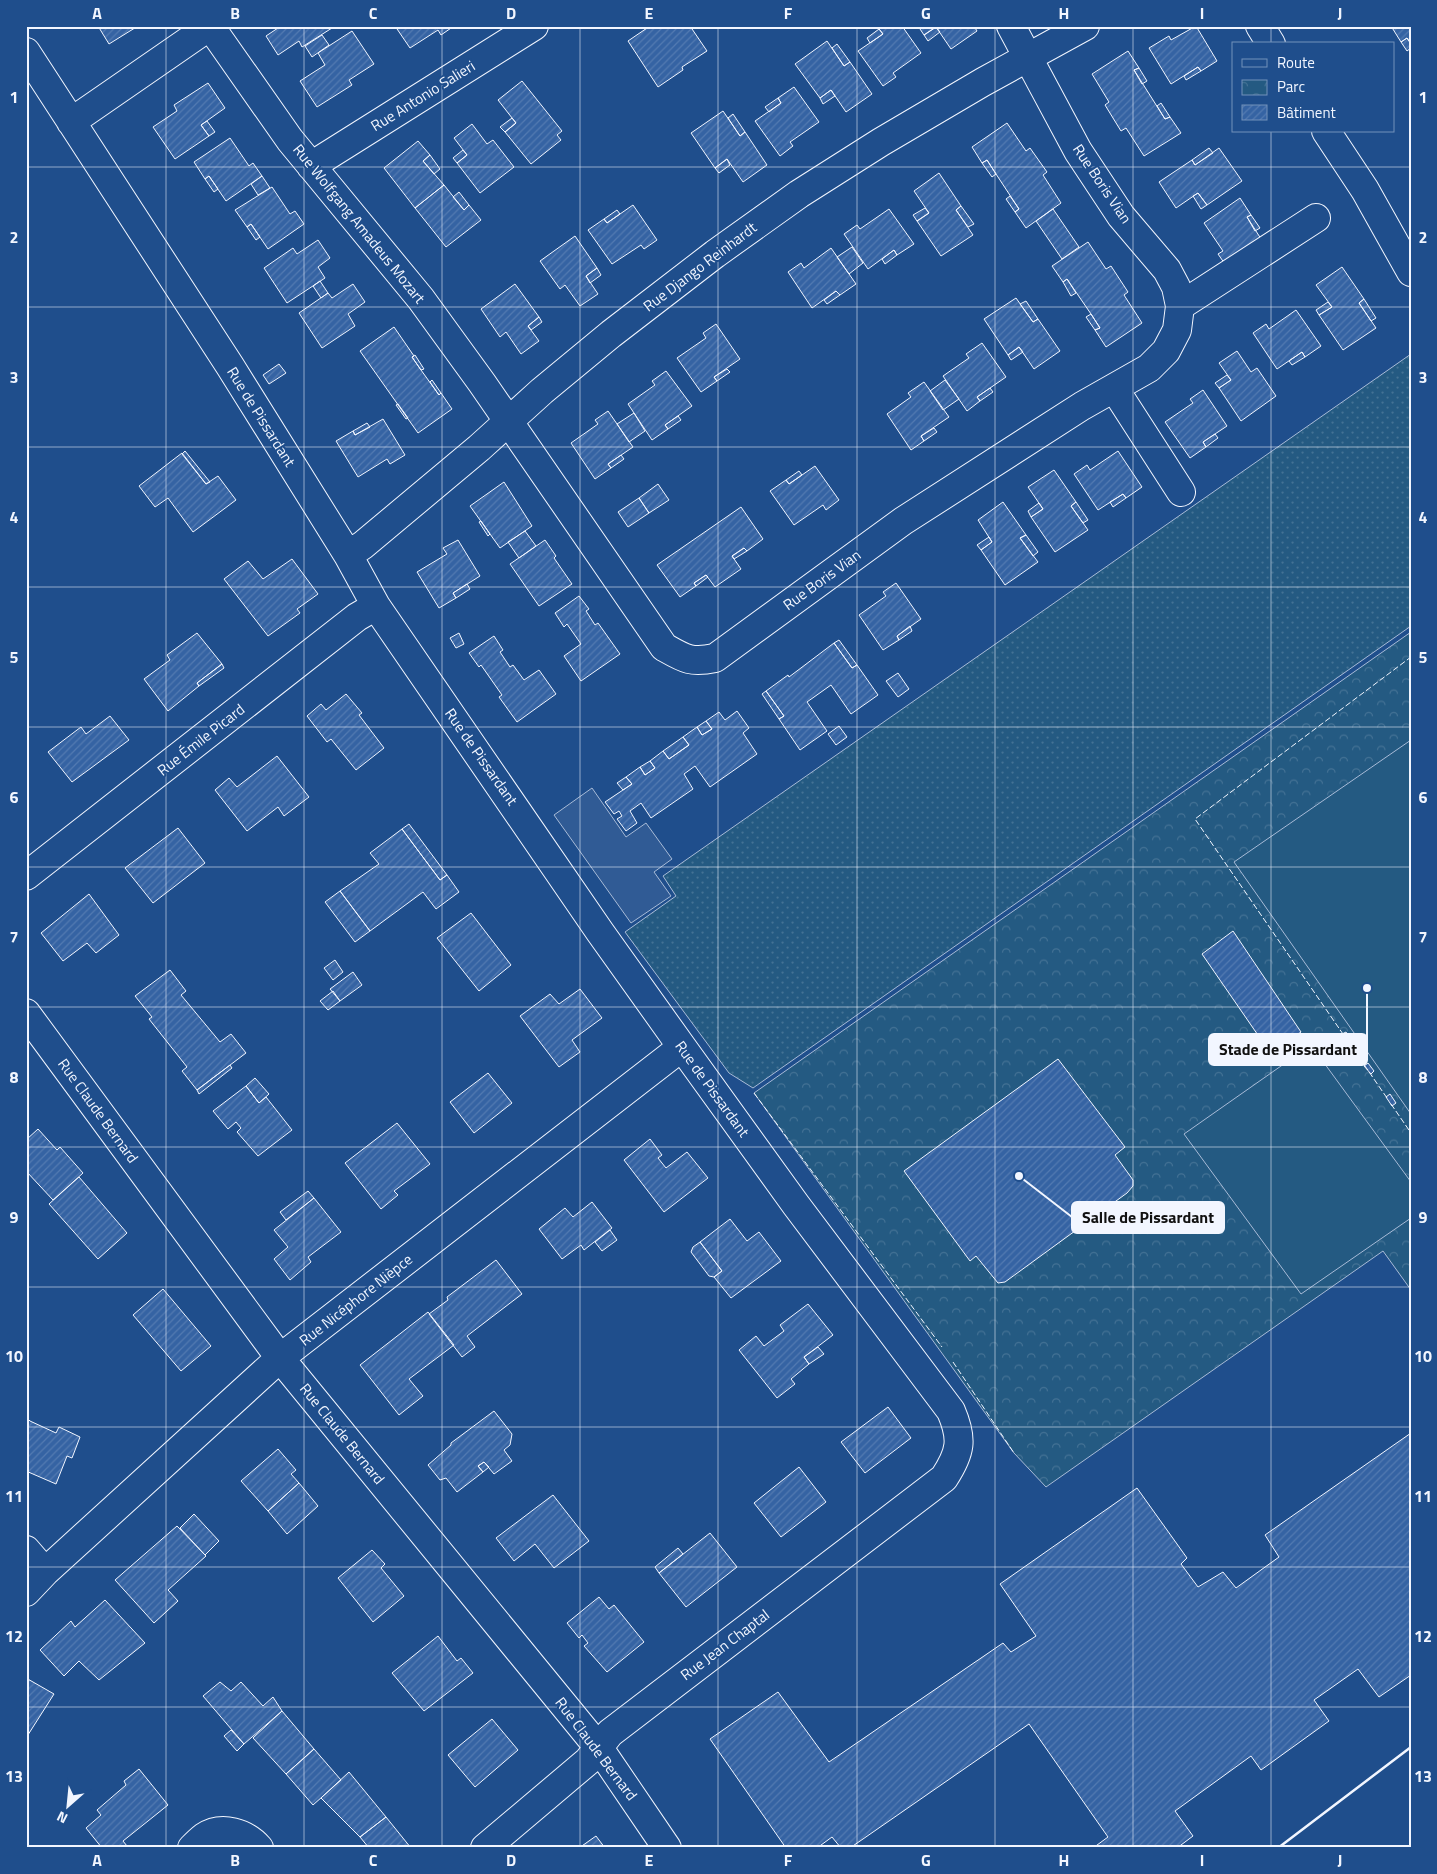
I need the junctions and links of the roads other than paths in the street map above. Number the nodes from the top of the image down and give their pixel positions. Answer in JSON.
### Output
{"nodes":[{"id":1,"x":210,"y":26,"type":"edge"},
{"id":2,"x":534,"y":26,"type":"edge"},
{"id":3,"x":1011,"y":26,"type":"edge"},
{"id":4,"x":1085,"y":26,"type":"edge"},
{"id":5,"x":1260,"y":26,"type":"edge"},
{"id":6,"x":1270,"y":42,"type":"edge"},
{"id":7,"x":26,"y":52,"type":"edge"},
{"id":8,"x":1028,"y":57,"type":"junction"},
{"id":9,"x":71,"y":122,"type":"junction"},
{"id":10,"x":1327,"y":132,"type":"edge"},
{"id":11,"x":311,"y":166,"type":"junction"},
{"id":12,"x":1316,"y":218,"type":"dead end"},
{"id":13,"x":1411,"y":272,"type":"edge"},
{"id":14,"x":1180,"y":306,"type":"junction"},
{"id":15,"x":1114,"y":388,"type":"junction"},
{"id":16,"x":509,"y":421,"type":"junction"},
{"id":17,"x":1181,"y":492,"type":"dead end"},
{"id":18,"x":348,"y":555,"type":"junction"},
{"id":19,"x":376,"y":606,"type":"junction"},
{"id":20,"x":26,"y":876,"type":"edge"},
{"id":21,"x":26,"y":1013,"type":"edge"},
{"id":22,"x":682,"y":1047,"type":"junction"},
{"id":23,"x":280,"y":1358,"type":"junction"},
{"id":24,"x":960,"y":1442,"type":"joint"},
{"id":25,"x":26,"y":1550,"type":"edge"},
{"id":26,"x":45,"y":1572,"type":"junction"},
{"id":27,"x":26,"y":1592,"type":"edge"},
{"id":28,"x":599,"y":1748,"type":"junction"},
{"id":29,"x":192,"y":1848,"type":"edge"},
{"id":30,"x":260,"y":1848,"type":"edge"},
{"id":31,"x":485,"y":1848,"type":"edge"},
{"id":32,"x":667,"y":1848,"type":"edge"}],
"edges":[{"from":1,"to":9,"type":"street"},
{"from":1,"to":11,"type":"street","name":"Rue Wolfgang Amadeus Mozart"},
{"from":2,"to":11,"type":"street","name":"Rue Antonio Salieri"},
{"from":3,"to":8,"type":"street","name":"Rue Boris Vian"},
{"from":4,"to":8,"type":"street","name":"Rue Django Reinhardt"},
{"from":5,"to":6,"type":"street"},
{"from":7,"to":9,"type":"street","name":"Rue de Pissardant"},
{"from":8,"to":14,"type":"street","name":"Rue Boris Vian"},
{"from":8,"to":16,"type":"street","name":"Rue Django Reinhardt"},
{"from":9,"to":18,"type":"street","name":"Rue de Pissardant"},
{"from":10,"to":13,"type":"street"},
{"from":11,"to":16,"type":"street","name":"Rue Wolfgang Amadeus Mozart"},
{"from":12,"to":14,"type":"street"},
{"from":14,"to":15,"type":"street","name":"Rue Boris Vian"},
{"from":15,"to":16,"type":"street","name":"Rue Boris Vian"},
{"from":15,"to":17,"type":"street"},
{"from":16,"to":18,"type":"street","name":"Rue Django Reinhardt"},
{"from":18,"to":19,"type":"street","name":"Rue de Pissardant"},
{"from":19,"to":20,"type":"street","name":"Rue Émile Picard"},
{"from":19,"to":22,"type":"street","name":"Rue de Pissardant"},
{"from":21,"to":23,"type":"street","name":"Rue Claude Bernard"},
{"from":22,"to":23,"type":"street","name":"Rue Nicéphore Nièpce"},
{"from":22,"to":24,"type":"street","name":"Rue de Pissardant"},
{"from":23,"to":26,"type":"street","name":"Rue Nicéphore Nièpce"},
{"from":23,"to":28,"type":"street","name":"Rue Claude Bernard"},
{"from":24,"to":28,"type":"street","name":"Rue Jean Chaptal"},
{"from":25,"to":26,"type":"street"},
{"from":26,"to":27,"type":"street","name":"Rue Nicéphore Nièpce"},
{"from":28,"to":31,"type":"street","name":"Rue Jean Chaptal"},
{"from":28,"to":32,"type":"street","name":"Rue Claude Bernard"},
{"from":29,"to":30,"type":"street"}]}
